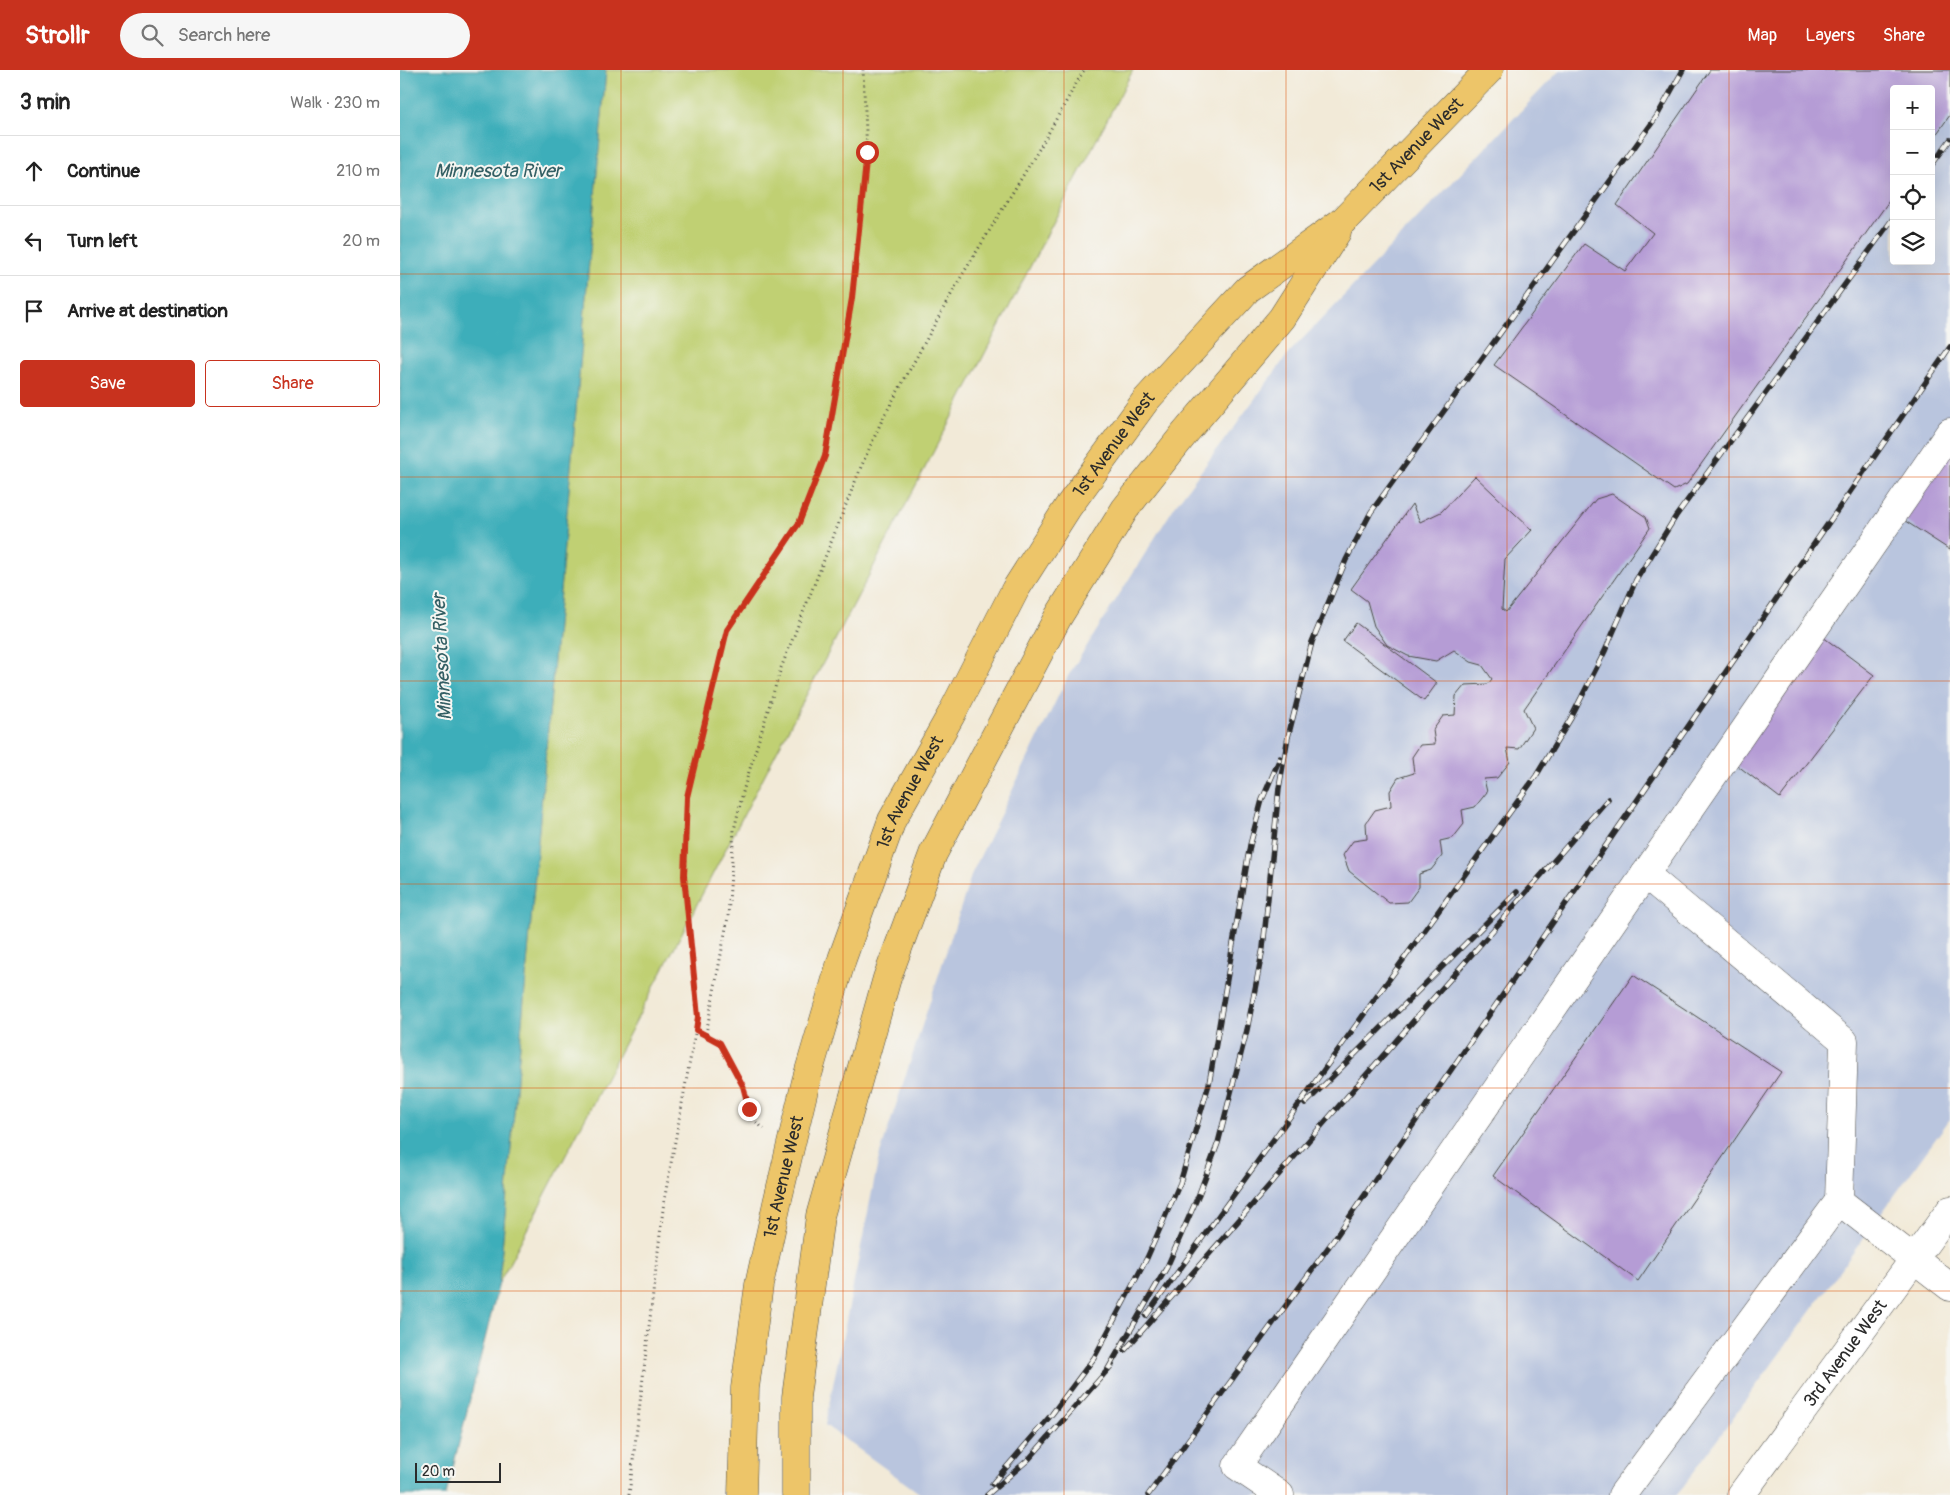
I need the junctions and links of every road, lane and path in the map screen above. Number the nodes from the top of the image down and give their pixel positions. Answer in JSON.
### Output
{"nodes":[{"id":1,"x":863,"y":70,"type":"edge"},
{"id":2,"x":1084,"y":70,"type":"edge"},
{"id":3,"x":1489,"y":70,"type":"edge"},
{"id":4,"x":1344,"y":220,"type":"junction"},
{"id":5,"x":1950,"y":432,"type":"edge"},
{"id":6,"x":1645,"y":874,"type":"junction"},
{"id":7,"x":696,"y":1030,"type":"junction"},
{"id":8,"x":706,"y":1034,"type":"junction"},
{"id":9,"x":764,"y":1129,"type":"dead end"},
{"id":10,"x":1839,"y":1202,"type":"junction"},
{"id":11,"x":1950,"y":1210,"type":"edge"},
{"id":12,"x":1913,"y":1259,"type":"junction"},
{"id":13,"x":1950,"y":1287,"type":"edge"},
{"id":14,"x":629,"y":1495,"type":"edge"},
{"id":15,"x":742,"y":1495,"type":"edge"},
{"id":16,"x":796,"y":1495,"type":"edge"},
{"id":17,"x":1280,"y":1495,"type":"edge"},
{"id":18,"x":1622,"y":1495,"type":"edge"},
{"id":19,"x":1740,"y":1495,"type":"edge"}],
"edges":[{"from":1,"to":7,"type":"path"},
{"from":2,"to":8,"type":"path"},
{"from":3,"to":4,"type":"main road","name":"1st Avenue West"},
{"from":4,"to":15,"type":"main road","name":"1st Avenue West"},
{"from":4,"to":16,"type":"main road","name":"1st Avenue West"},
{"from":5,"to":6,"type":"street"},
{"from":6,"to":10,"type":"street"},
{"from":6,"to":17,"type":"street"},
{"from":7,"to":8,"type":"path"},
{"from":7,"to":14,"type":"path"},
{"from":8,"to":9,"type":"path"},
{"from":10,"to":12,"type":"street"},
{"from":10,"to":18,"type":"street"},
{"from":11,"to":12,"type":"street","name":"3rd Avenue West"},
{"from":12,"to":13,"type":"street"},
{"from":12,"to":19,"type":"street","name":"3rd Avenue West"}]}
